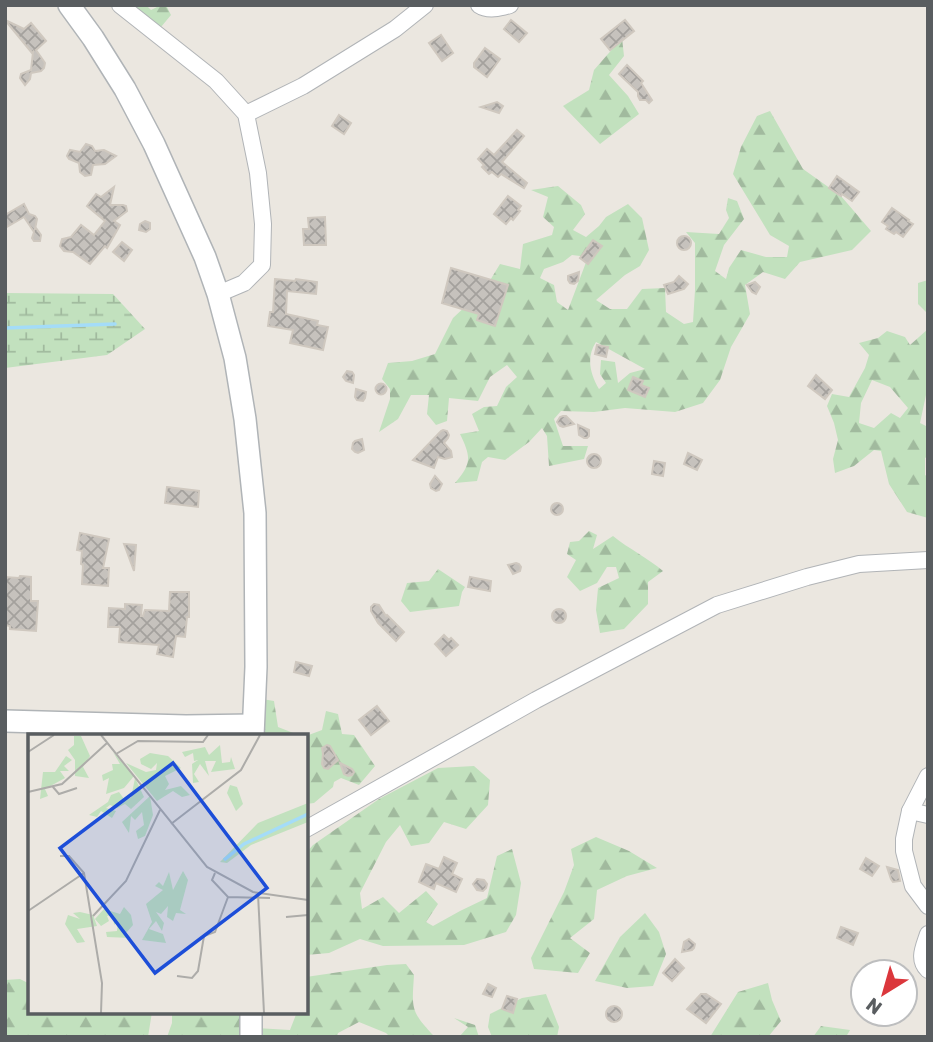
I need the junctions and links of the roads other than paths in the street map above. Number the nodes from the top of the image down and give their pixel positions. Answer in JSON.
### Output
{"nodes":[{"id":1,"x":120,"y":5,"type":"edge"},
{"id":2,"x":425,"y":5,"type":"edge"},
{"id":3,"x":479,"y":5,"type":"edge"},
{"id":4,"x":510,"y":5,"type":"edge"},
{"id":5,"x":72,"y":6,"type":"edge"},
{"id":6,"x":246,"y":114,"type":"junction"},
{"id":7,"x":218,"y":294,"type":"junction"},
{"id":8,"x":928,"y":560,"type":"edge"},
{"id":9,"x":5,"y":721,"type":"edge"},
{"id":10,"x":253,"y":731,"type":"edge"},
{"id":11,"x":928,"y":776,"type":"edge"},
{"id":12,"x":910,"y":811,"type":"junction"},
{"id":13,"x":928,"y":815,"type":"edge"},
{"id":14,"x":308,"y":828,"type":"edge"},
{"id":15,"x":928,"y":906,"type":"edge"},
{"id":16,"x":928,"y":934,"type":"edge"},
{"id":17,"x":928,"y":970,"type":"edge"},
{"id":18,"x":251,"y":1014,"type":"edge"},
{"id":19,"x":251,"y":1037,"type":"edge"}],
"edges":[{"from":1,"to":6,"type":"street"},
{"from":2,"to":6,"type":"street"},
{"from":3,"to":4,"type":"street"},
{"from":5,"to":7,"type":"street"},
{"from":6,"to":7,"type":"street"},
{"from":7,"to":10,"type":"street"},
{"from":8,"to":14,"type":"street"},
{"from":9,"to":10,"type":"street"},
{"from":11,"to":12,"type":"street"},
{"from":12,"to":13,"type":"street"},
{"from":12,"to":15,"type":"street"},
{"from":16,"to":17,"type":"street"},
{"from":18,"to":19,"type":"street"}]}
